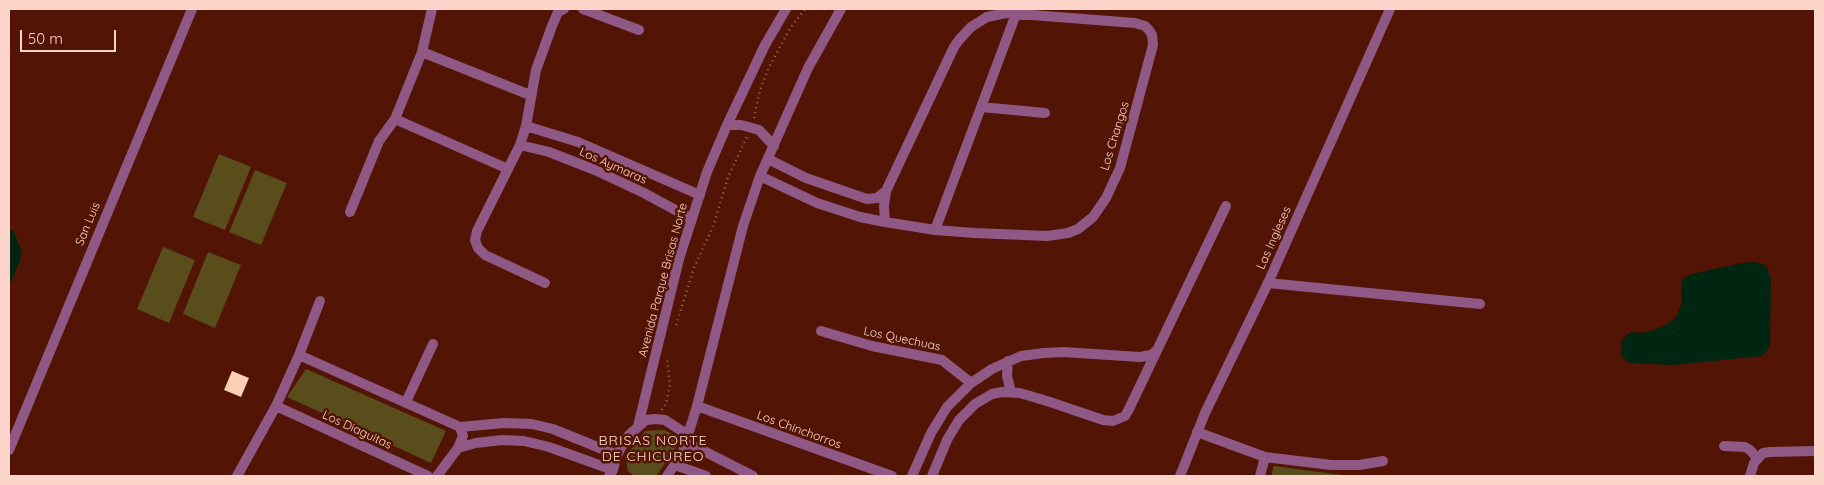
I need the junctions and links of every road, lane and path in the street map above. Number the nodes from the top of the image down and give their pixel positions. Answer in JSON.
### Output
{"nodes":[{"id":1,"x":192,"y":9,"type":"edge"},
{"id":2,"x":432,"y":9,"type":"edge"},
{"id":3,"x":564,"y":9,"type":"edge"},
{"id":4,"x":583,"y":9,"type":"edge"},
{"id":5,"x":786,"y":9,"type":"edge"},
{"id":6,"x":805,"y":9,"type":"edge"},
{"id":7,"x":841,"y":9,"type":"edge"},
{"id":8,"x":1390,"y":9,"type":"edge"},
{"id":9,"x":1016,"y":14,"type":"junction"},
{"id":10,"x":639,"y":30,"type":"dead end"},
{"id":11,"x":422,"y":52,"type":"junction"},
{"id":12,"x":530,"y":95,"type":"junction"},
{"id":13,"x":981,"y":107,"type":"junction"},
{"id":14,"x":1045,"y":113,"type":"dead end"},
{"id":15,"x":395,"y":119,"type":"junction"},
{"id":16,"x":727,"y":125,"type":"junction"},
{"id":17,"x":526,"y":126,"type":"junction"},
{"id":18,"x":751,"y":127,"type":"junction"},
{"id":19,"x":520,"y":145,"type":"junction"},
{"id":20,"x":774,"y":146,"type":"junction"},
{"id":21,"x":768,"y":159,"type":"junction"},
{"id":22,"x":508,"y":169,"type":"junction"},
{"id":23,"x":760,"y":176,"type":"junction"},
{"id":24,"x":886,"y":191,"type":"junction"},
{"id":25,"x":700,"y":195,"type":"junction"},
{"id":26,"x":1226,"y":206,"type":"dead end"},
{"id":27,"x":350,"y":212,"type":"dead end"},
{"id":28,"x":692,"y":219,"type":"junction"},
{"id":29,"x":885,"y":222,"type":"junction"},
{"id":30,"x":935,"y":230,"type":"junction"},
{"id":31,"x":545,"y":283,"type":"dead end"},
{"id":32,"x":1268,"y":283,"type":"junction"},
{"id":33,"x":320,"y":301,"type":"dead end"},
{"id":34,"x":1480,"y":304,"type":"dead end"},
{"id":35,"x":674,"y":330,"type":"dead end"},
{"id":36,"x":821,"y":331,"type":"dead end"},
{"id":37,"x":433,"y":344,"type":"dead end"},
{"id":38,"x":1158,"y":349,"type":"junction"},
{"id":39,"x":668,"y":352,"type":"dead end"},
{"id":40,"x":299,"y":355,"type":"junction"},
{"id":41,"x":1128,"y":357,"type":"junction"},
{"id":42,"x":1008,"y":361,"type":"junction"},
{"id":43,"x":1142,"y":381,"type":"junction"},
{"id":44,"x":971,"y":383,"type":"junction"},
{"id":45,"x":1011,"y":392,"type":"junction"},
{"id":46,"x":406,"y":402,"type":"junction"},
{"id":47,"x":276,"y":406,"type":"junction"},
{"id":48,"x":697,"y":406,"type":"junction"},
{"id":49,"x":655,"y":419,"type":"junction"},
{"id":50,"x":638,"y":426,"type":"junction"},
{"id":51,"x":460,"y":427,"type":"junction"},
{"id":52,"x":1197,"y":432,"type":"junction"},
{"id":53,"x":687,"y":438,"type":"junction"},
{"id":54,"x":1724,"y":446,"type":"dead end"},
{"id":55,"x":458,"y":448,"type":"junction"},
{"id":56,"x":9,"y":450,"type":"edge"},
{"id":57,"x":1815,"y":451,"type":"edge"},
{"id":58,"x":617,"y":455,"type":"junction"},
{"id":59,"x":1265,"y":457,"type":"junction"},
{"id":60,"x":1757,"y":458,"type":"junction"},
{"id":61,"x":1383,"y":461,"type":"dead end"},
{"id":62,"x":675,"y":465,"type":"junction"},
{"id":63,"x":613,"y":474,"type":"edge"},
{"id":64,"x":238,"y":476,"type":"edge"},
{"id":65,"x":428,"y":476,"type":"edge"},
{"id":66,"x":437,"y":476,"type":"edge"},
{"id":67,"x":667,"y":476,"type":"edge"},
{"id":68,"x":706,"y":476,"type":"edge"},
{"id":69,"x":753,"y":476,"type":"edge"},
{"id":70,"x":892,"y":476,"type":"edge"},
{"id":71,"x":912,"y":476,"type":"edge"},
{"id":72,"x":932,"y":476,"type":"edge"},
{"id":73,"x":1180,"y":476,"type":"edge"},
{"id":74,"x":1260,"y":476,"type":"edge"},
{"id":75,"x":1750,"y":476,"type":"edge"}],
"edges":[{"from":1,"to":56,"type":"street","name":"San Luis"},
{"from":2,"to":11,"type":"street"},
{"from":3,"to":12,"type":"street"},
{"from":4,"to":10,"type":"street"},
{"from":5,"to":16,"type":"street","name":"Avenida Parque Brisas Norte"},
{"from":6,"to":18,"type":"path"},
{"from":7,"to":20,"type":"street"},
{"from":8,"to":32,"type":"street","name":"Las Ingleses"},
{"from":9,"to":13,"type":"street"},
{"from":9,"to":24,"type":"street","name":"Los Changos"},
{"from":9,"to":30,"type":"street","name":"Los Changos"},
{"from":11,"to":12,"type":"street"},
{"from":11,"to":15,"type":"street"},
{"from":12,"to":17,"type":"street"},
{"from":13,"to":14,"type":"street"},
{"from":13,"to":30,"type":"street"},
{"from":15,"to":22,"type":"street"},
{"from":15,"to":27,"type":"street"},
{"from":16,"to":18,"type":"street"},
{"from":16,"to":25,"type":"street","name":"Avenida Parque Brisas Norte"},
{"from":17,"to":19,"type":"street"},
{"from":17,"to":25,"type":"street","name":"Los Aymaras"},
{"from":18,"to":20,"type":"street"},
{"from":18,"to":35,"type":"path"},
{"from":19,"to":22,"type":"street"},
{"from":19,"to":28,"type":"street","name":"Los Aymaras"},
{"from":20,"to":21,"type":"street"},
{"from":21,"to":23,"type":"street"},
{"from":21,"to":24,"type":"street"},
{"from":22,"to":31,"type":"street"},
{"from":23,"to":29,"type":"street","name":"Los Changos"},
{"from":23,"to":48,"type":"street"},
{"from":24,"to":29,"type":"street","name":"Los Changos"},
{"from":25,"to":28,"type":"street","name":"Avenida Parque Brisas Norte"},
{"from":26,"to":38,"type":"street"},
{"from":28,"to":50,"type":"street","name":"Avenida Parque Brisas Norte"},
{"from":29,"to":30,"type":"street","name":"Los Changos"},
{"from":32,"to":34,"type":"street"},
{"from":32,"to":52,"type":"street","name":"Las Ingleses"},
{"from":33,"to":40,"type":"street"},
{"from":36,"to":44,"type":"street","name":"Los Quechuas"},
{"from":37,"to":46,"type":"street"},
{"from":38,"to":41,"type":"street"},
{"from":38,"to":43,"type":"street"},
{"from":39,"to":49,"type":"path"},
{"from":40,"to":46,"type":"street"},
{"from":40,"to":47,"type":"street"},
{"from":41,"to":42,"type":"street"},
{"from":41,"to":43,"type":"street"},
{"from":42,"to":44,"type":"street"},
{"from":42,"to":45,"type":"street"},
{"from":43,"to":45,"type":"street"},
{"from":44,"to":71,"type":"street"},
{"from":45,"to":72,"type":"street"},
{"from":46,"to":51,"type":"street"},
{"from":47,"to":64,"type":"street"},
{"from":47,"to":65,"type":"street","name":"Los Diaguitas"},
{"from":48,"to":53,"type":"street"},
{"from":48,"to":70,"type":"street","name":"Los Chinchorros"},
{"from":49,"to":50,"type":"street"},
{"from":49,"to":53,"type":"street"},
{"from":50,"to":58,"type":"street","name":"Avenida Parque Brisas Norte"},
{"from":51,"to":55,"type":"street"},
{"from":51,"to":58,"type":"street"},
{"from":52,"to":59,"type":"street"},
{"from":52,"to":73,"type":"street","name":"Las Ingleses"},
{"from":53,"to":62,"type":"street"},
{"from":53,"to":69,"type":"street"},
{"from":54,"to":60,"type":"street"},
{"from":55,"to":63,"type":"street"},
{"from":55,"to":66,"type":"street"},
{"from":57,"to":60,"type":"street"},
{"from":58,"to":63,"type":"street","name":"Avenida Parque Brisas Norte"},
{"from":59,"to":61,"type":"street"},
{"from":59,"to":74,"type":"street"},
{"from":60,"to":75,"type":"street"},
{"from":62,"to":67,"type":"street"},
{"from":62,"to":68,"type":"street"}]}
